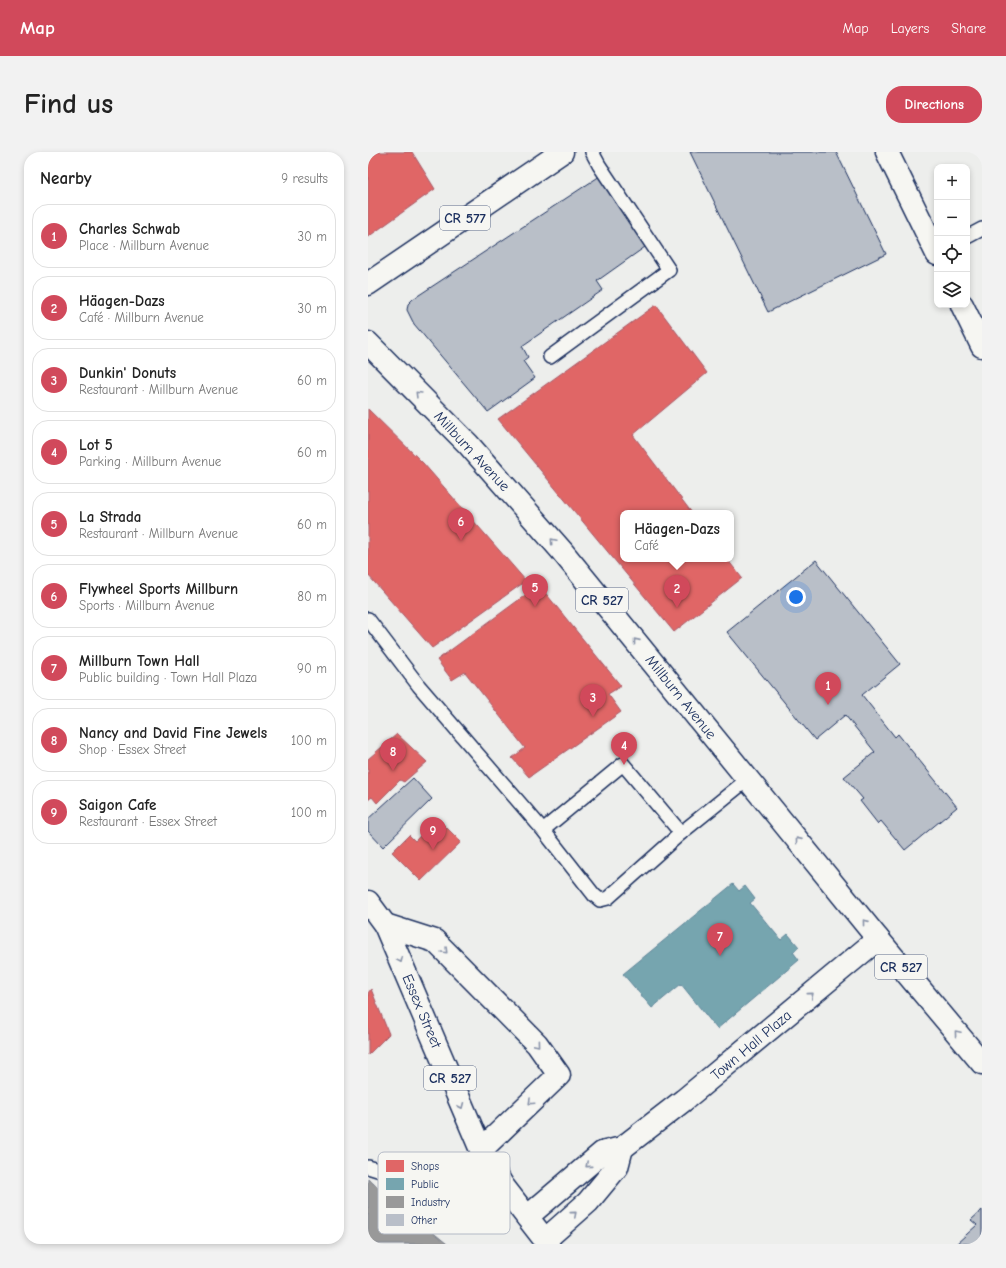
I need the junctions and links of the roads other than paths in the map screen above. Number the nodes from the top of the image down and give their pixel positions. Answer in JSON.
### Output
{"nodes":[{"id":1,"x":562,"y":152,"type":"edge"},
{"id":2,"x":592,"y":152,"type":"edge"},
{"id":3,"x":887,"y":152,"type":"edge"},
{"id":4,"x":982,"y":229,"type":"edge"},
{"id":5,"x":969,"y":236,"type":"edge"},
{"id":6,"x":934,"y":247,"type":"edge"},
{"id":7,"x":368,"y":284,"type":"edge"},
{"id":8,"x":963,"y":308,"type":"edge"},
{"id":9,"x":368,"y":343,"type":"edge"},
{"id":10,"x":982,"y":346,"type":"edge"},
{"id":11,"x":550,"y":357,"type":"dead end"},
{"id":12,"x":368,"y":619,"type":"edge"},
{"id":13,"x":748,"y":779,"type":"junction"},
{"id":14,"x":543,"y":830,"type":"junction"},
{"id":15,"x":681,"y":833,"type":"junction"},
{"id":16,"x":368,"y":902,"type":"edge"},
{"id":17,"x":385,"y":926,"type":"junction"},
{"id":18,"x":878,"y":939,"type":"junction"},
{"id":19,"x":982,"y":1062,"type":"edge"},
{"id":20,"x":622,"y":1148,"type":"junction"},
{"id":21,"x":481,"y":1150,"type":"joint"},
{"id":22,"x":368,"y":1167,"type":"edge"},
{"id":23,"x":378,"y":1170,"type":"edge"},
{"id":24,"x":510,"y":1195,"type":"edge"},
{"id":25,"x":527,"y":1217,"type":"junction"},
{"id":26,"x":546,"y":1242,"type":"edge"}],
"edges":[{"from":1,"to":7,"type":"main road","number":"CR 577"},
{"from":2,"to":11,"type":"lane"},
{"from":3,"to":6,"type":"main road"},
{"from":4,"to":5,"type":"lane"},
{"from":8,"to":10,"type":"main road"},
{"from":13,"to":9,"type":"main road","name":"Millburn Avenue","number":"CR 527","one_way":true},
{"from":12,"to":14,"type":"lane"},
{"from":13,"to":15,"type":"lane"},
{"from":18,"to":13,"type":"main road","name":"Millburn Avenue","number":"CR 527","one_way":true},
{"from":14,"to":15,"type":"lane"},
{"from":14,"to":15,"type":"lane"},
{"from":16,"to":17,"type":"main road","name":"Essex Street","number":"CR 527"},
{"from":17,"to":21,"type":"main road","name":"Essex Street","number":"CR 527","one_way":true},
{"from":17,"to":21,"type":"main road","one_way":true},
{"from":19,"to":18,"type":"main road","name":"Millburn Avenue","number":"CR 527","one_way":true},
{"from":20,"to":18,"type":"main road","name":"Town Hall Plaza","one_way":true},
{"from":20,"to":25,"type":"main road","name":"Town Hall Plaza","one_way":true},
{"from":26,"to":20,"type":"main road","one_way":true},
{"from":22,"to":23,"type":"lane"},
{"from":24,"to":25,"type":"main road","name":"Essex Street","number":"CR 527"},
{"from":25,"to":26,"type":"main road","name":"Essex Street","number":"CR 527"}]}
